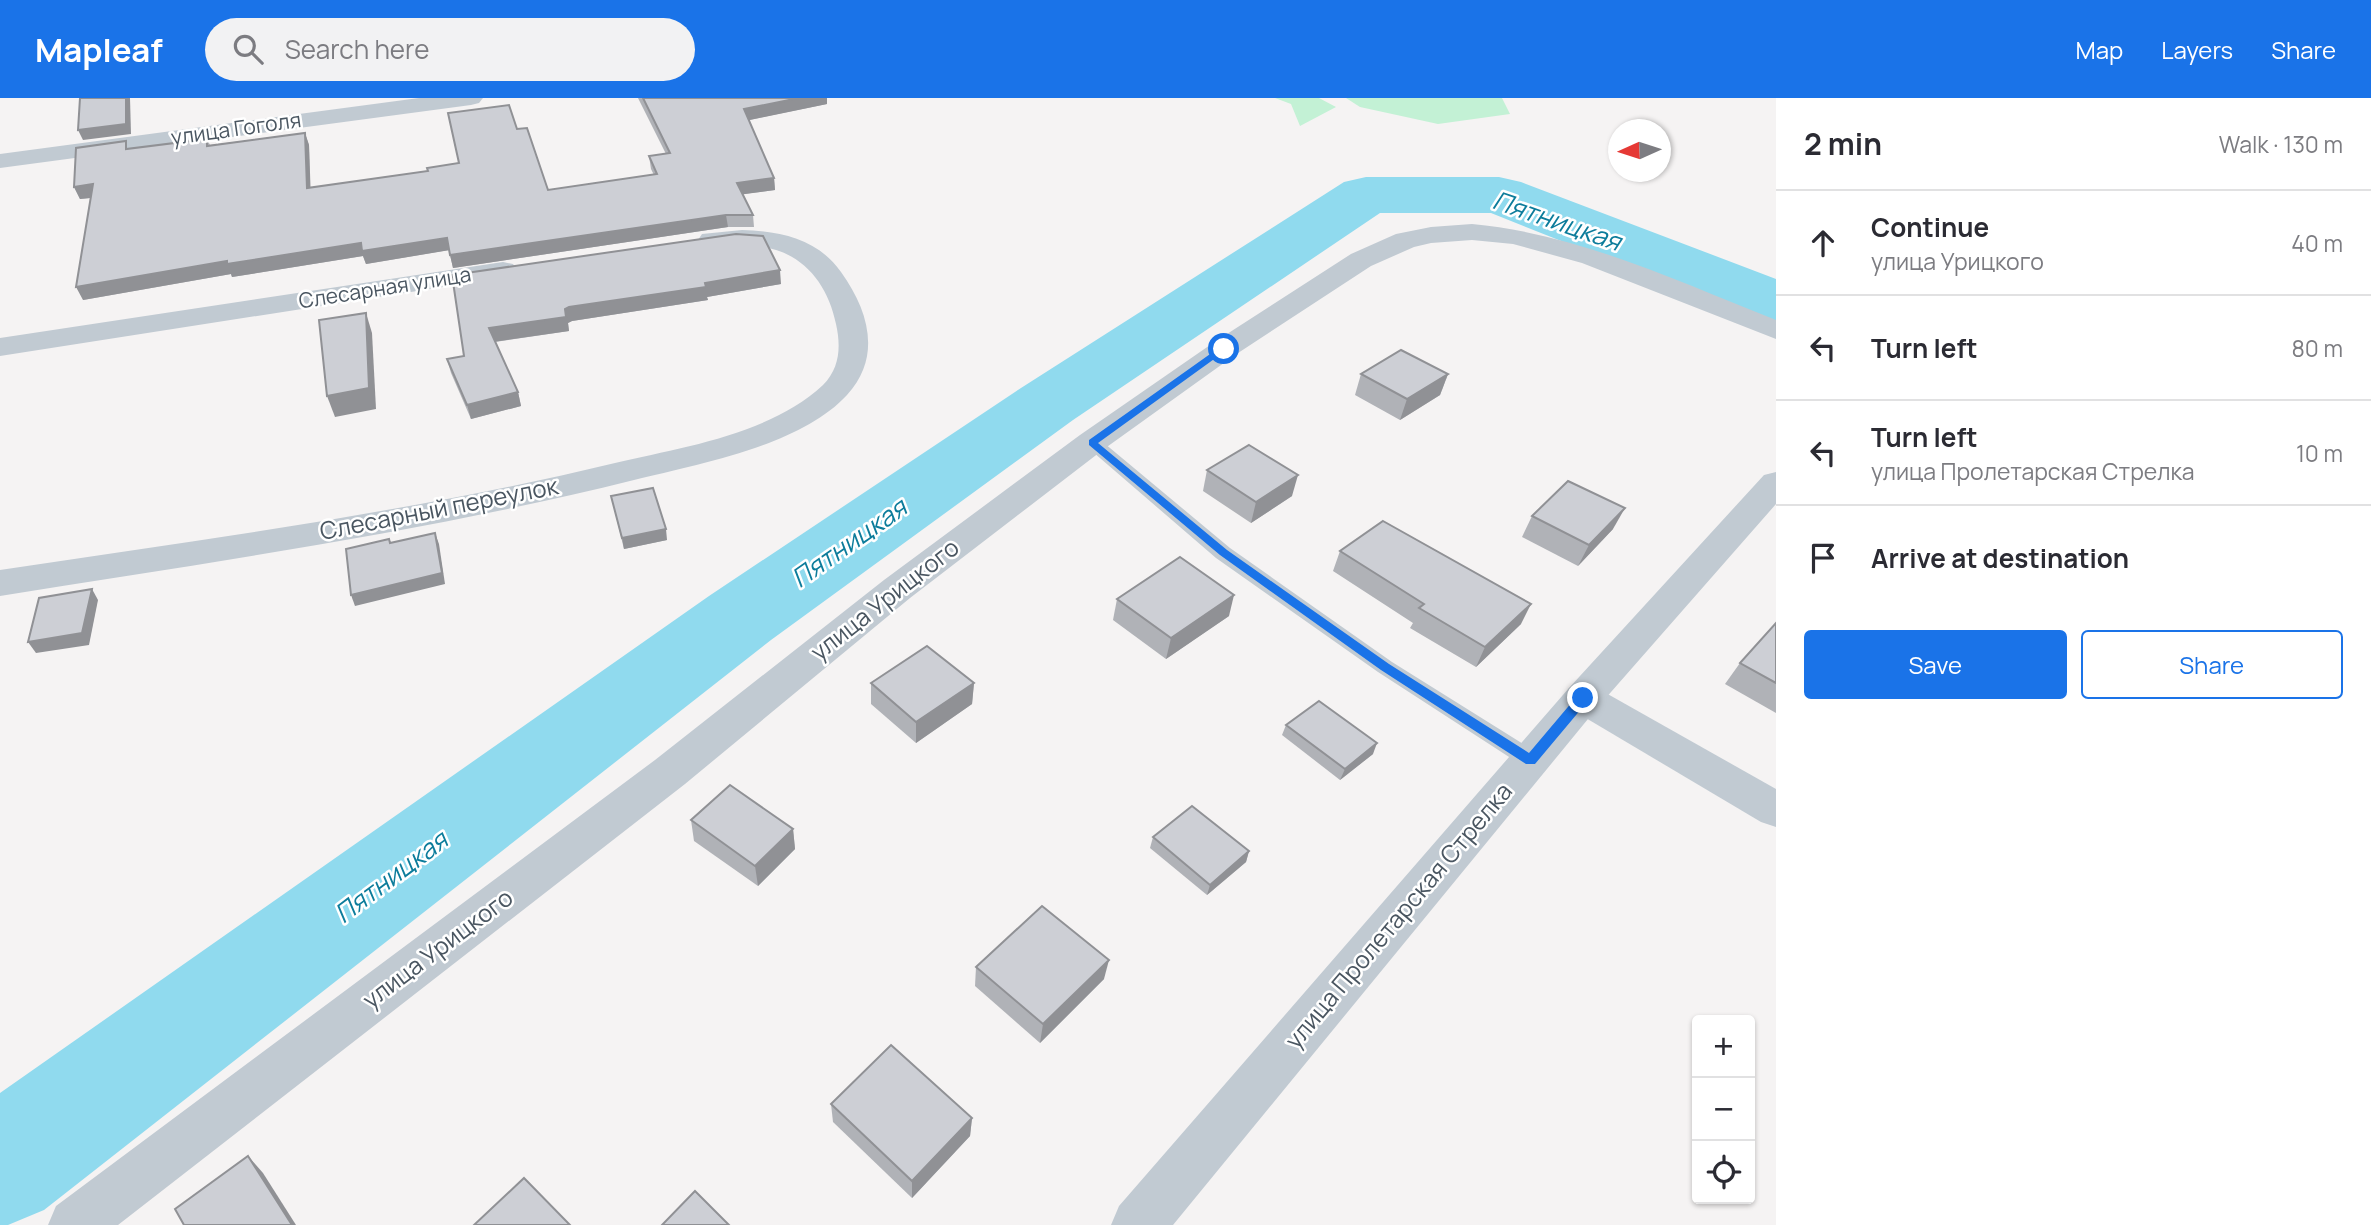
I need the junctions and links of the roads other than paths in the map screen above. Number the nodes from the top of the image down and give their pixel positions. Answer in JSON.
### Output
{"nodes":[{"id":1,"x":471,"y":98,"type":"edge"},
{"id":2,"x":0,"y":160,"type":"edge"},
{"id":3,"x":690,"y":242,"type":"edge"},
{"id":4,"x":524,"y":267,"type":"edge"},
{"id":5,"x":1776,"y":330,"type":"edge"},
{"id":6,"x":0,"y":347,"type":"edge"},
{"id":7,"x":1092,"y":442,"type":"junction"},
{"id":8,"x":1776,"y":484,"type":"edge"},
{"id":9,"x":0,"y":583,"type":"edge"},
{"id":10,"x":1583,"y":698,"type":"junction"},
{"id":11,"x":1531,"y":760,"type":"junction"},
{"id":12,"x":1776,"y":810,"type":"edge"},
{"id":13,"x":75,"y":1225,"type":"edge"},
{"id":14,"x":1138,"y":1225,"type":"edge"}],
"edges":[{"from":1,"to":2,"type":"street","name":"улица Гоголя"},
{"from":3,"to":9,"type":"street","name":"Слесарный переулок"},
{"from":4,"to":6,"type":"street","name":"Слесарная улица"},
{"from":5,"to":7,"type":"street","name":"улица Урицкого"},
{"from":7,"to":11,"type":"lane"},
{"from":7,"to":13,"type":"street","name":"улица Урицкого"},
{"from":8,"to":10,"type":"street","name":"улица Пролетарская Стрелка"},
{"from":10,"to":11,"type":"street","name":"улица Пролетарская Стрелка"},
{"from":10,"to":12,"type":"street"},
{"from":11,"to":14,"type":"street","name":"улица Пролетарская Стрелка"}]}
